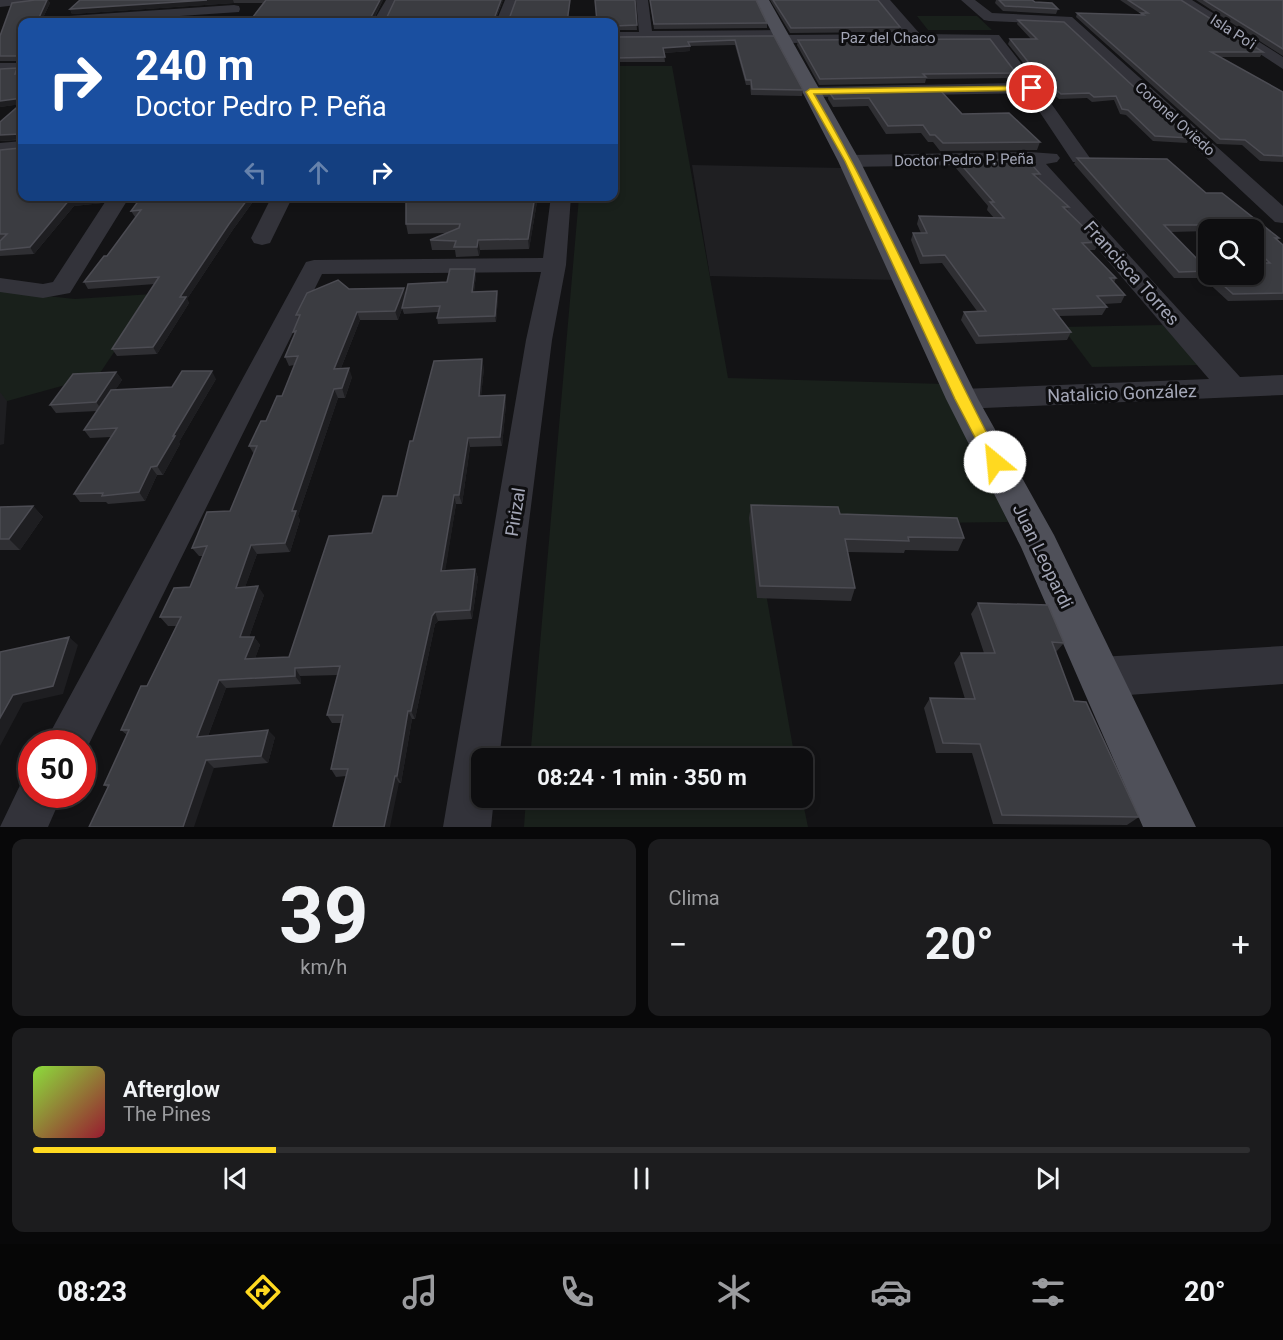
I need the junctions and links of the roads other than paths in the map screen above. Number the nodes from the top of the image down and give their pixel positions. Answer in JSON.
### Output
{"nodes":[{"id":1,"x":25,"y":0,"type":"edge"},
{"id":2,"x":392,"y":0,"type":"edge"},
{"id":3,"x":511,"y":0,"type":"edge"},
{"id":4,"x":642,"y":0,"type":"edge"},
{"id":5,"x":762,"y":0,"type":"edge"},
{"id":6,"x":883,"y":0,"type":"edge"},
{"id":7,"x":967,"y":0,"type":"edge"},
{"id":8,"x":1183,"y":0,"type":"edge"},
{"id":9,"x":1194,"y":0,"type":"edge"},
{"id":10,"x":0,"y":3,"type":"edge"},
{"id":11,"x":236,"y":5,"type":"edge"},
{"id":12,"x":65,"y":7,"type":"dead end"},
{"id":13,"x":56,"y":18,"type":"edge"},
{"id":14,"x":96,"y":18,"type":"edge"},
{"id":15,"x":381,"y":18,"type":"edge"},
{"id":16,"x":504,"y":18,"type":"edge"},
{"id":17,"x":618,"y":36,"type":"edge"},
{"id":18,"x":646,"y":36,"type":"junction"},
{"id":19,"x":781,"y":36,"type":"junction"},
{"id":20,"x":916,"y":38,"type":"junction"},
{"id":21,"x":1283,"y":56,"type":"edge"},
{"id":22,"x":1283,"y":64,"type":"edge"},
{"id":23,"x":18,"y":67,"type":"edge"},
{"id":24,"x":0,"y":68,"type":"edge"},
{"id":25,"x":1032,"y":88,"type":"junction"},
{"id":26,"x":810,"y":92,"type":"junction"},
{"id":27,"x":18,"y":147,"type":"edge"},
{"id":28,"x":0,"y":149,"type":"edge"},
{"id":29,"x":1030,"y":158,"type":"junction"},
{"id":30,"x":849,"y":161,"type":"junction"},
{"id":31,"x":117,"y":201,"type":"edge"},
{"id":32,"x":280,"y":201,"type":"edge"},
{"id":33,"x":560,"y":201,"type":"edge"},
{"id":34,"x":1283,"y":217,"type":"edge"},
{"id":35,"x":262,"y":238,"type":"dead end"},
{"id":36,"x":554,"y":265,"type":"junction"},
{"id":37,"x":0,"y":285,"type":"edge"},
{"id":38,"x":1283,"y":385,"type":"edge"},
{"id":39,"x":1233,"y":388,"type":"junction"},
{"id":40,"x":962,"y":399,"type":"junction"},
{"id":41,"x":1283,"y":665,"type":"edge"},
{"id":42,"x":1100,"y":677,"type":"junction"},
{"id":43,"x":73,"y":730,"type":"edge"},
{"id":44,"x":32,"y":808,"type":"edge"},
{"id":45,"x":23,"y":827,"type":"edge"},
{"id":46,"x":467,"y":827,"type":"edge"},
{"id":47,"x":1170,"y":827,"type":"edge"}],
"edges":[{"from":1,"to":10,"type":"street"},
{"from":2,"to":15,"type":"street"},
{"from":3,"to":16,"type":"street"},
{"from":4,"to":18,"type":"street"},
{"from":5,"to":19,"type":"main road","name":"Juan Leopardi"},
{"from":6,"to":20,"type":"street"},
{"from":7,"to":34,"type":"street","name":"Coronel Oviedo"},
{"from":8,"to":22,"type":"street","name":"Isla Po'i"},
{"from":9,"to":21,"type":"street","name":"Isla Po'i"},
{"from":11,"to":14,"type":"street"},
{"from":12,"to":13,"type":"street"},
{"from":17,"to":18,"type":"street","name":"Paz del Chaco"},
{"from":18,"to":19,"type":"street","name":"Paz del Chaco"},
{"from":19,"to":20,"type":"street","name":"Paz del Chaco"},
{"from":19,"to":26,"type":"main road","name":"Juan Leopardi"},
{"from":20,"to":25,"type":"street","name":"Paz del Chaco"},
{"from":23,"to":24,"type":"street"},
{"from":25,"to":26,"type":"street"},
{"from":25,"to":29,"type":"street","name":"Doctor Pedro P. Peña"},
{"from":26,"to":30,"type":"main road","name":"Juan Leopardi"},
{"from":27,"to":28,"type":"street"},
{"from":29,"to":30,"type":"street","name":"Doctor Pedro P. Peña"},
{"from":29,"to":39,"type":"street","name":"Francisca Torres"},
{"from":30,"to":40,"type":"main road","name":"Juan Leopardi"},
{"from":31,"to":37,"type":"street"},
{"from":32,"to":35,"type":"street"},
{"from":33,"to":36,"type":"street","name":"Pirizal"},
{"from":36,"to":43,"type":"street"},
{"from":36,"to":46,"type":"street","name":"Pirizal"},
{"from":38,"to":39,"type":"street","name":"Natalicio González"},
{"from":39,"to":40,"type":"street","name":"Natalicio González"},
{"from":40,"to":42,"type":"main road","name":"Juan Leopardi"},
{"from":41,"to":42,"type":"street"},
{"from":42,"to":47,"type":"main road","name":"Juan Leopardi"},
{"from":44,"to":45,"type":"street"}]}
